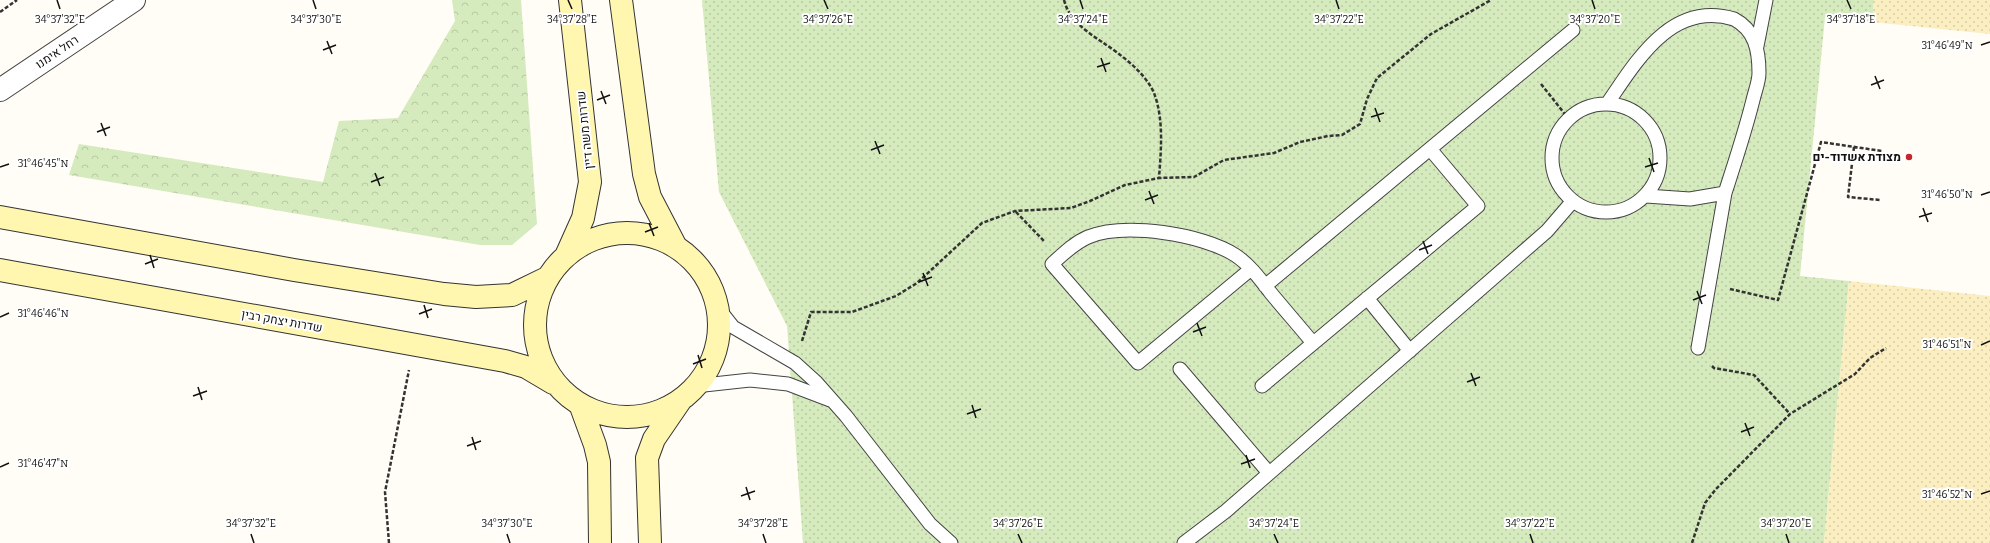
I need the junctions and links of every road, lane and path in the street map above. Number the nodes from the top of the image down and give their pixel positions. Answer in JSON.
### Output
{"nodes":[{"id":1,"x":17,"y":0,"type":"edge"},
{"id":2,"x":134,"y":0,"type":"edge"},
{"id":3,"x":570,"y":0,"type":"edge"},
{"id":4,"x":622,"y":0,"type":"edge"},
{"id":5,"x":1064,"y":0,"type":"edge"},
{"id":6,"x":1491,"y":0,"type":"edge"},
{"id":7,"x":1766,"y":0,"type":"edge"},
{"id":8,"x":0,"y":12,"type":"edge"},
{"id":9,"x":1573,"y":30,"type":"dead end"},
{"id":10,"x":1757,"y":46,"type":"junction"},
{"id":11,"x":1528,"y":67,"type":"junction"},
{"id":12,"x":0,"y":90,"type":"edge"},
{"id":13,"x":1607,"y":104,"type":"junction"},
{"id":14,"x":1568,"y":118,"type":"junction"},
{"id":15,"x":1854,"y":147,"type":"junction"},
{"id":16,"x":1430,"y":149,"type":"junction"},
{"id":17,"x":1882,"y":151,"type":"dead end"},
{"id":18,"x":1159,"y":178,"type":"junction"},
{"id":19,"x":1725,"y":193,"type":"junction"},
{"id":20,"x":1646,"y":196,"type":"junction"},
{"id":21,"x":1880,"y":200,"type":"dead end"},
{"id":22,"x":1572,"y":202,"type":"junction"},
{"id":23,"x":1015,"y":211,"type":"junction"},
{"id":24,"x":0,"y":216,"type":"edge"},
{"id":25,"x":675,"y":245,"type":"junction"},
{"id":26,"x":566,"y":256,"type":"junction"},
{"id":27,"x":1059,"y":258,"type":"junction"},
{"id":28,"x":1251,"y":269,"type":"junction"},
{"id":29,"x":0,"y":270,"type":"edge"},
{"id":30,"x":547,"y":278,"type":"junction"},
{"id":31,"x":1709,"y":284,"type":"junction"},
{"id":32,"x":1265,"y":286,"type":"junction"},
{"id":33,"x":1367,"y":298,"type":"junction"},
{"id":34,"x":718,"y":308,"type":"junction"},
{"id":35,"x":1313,"y":343,"type":"junction"},
{"id":36,"x":414,"y":345,"type":"junction"},
{"id":37,"x":1698,"y":348,"type":"joint"},
{"id":38,"x":1886,"y":348,"type":"dead end"},
{"id":39,"x":1410,"y":351,"type":"junction"},
{"id":40,"x":796,"y":363,"type":"junction"},
{"id":41,"x":1180,"y":369,"type":"dead end"},
{"id":42,"x":558,"y":386,"type":"junction"},
{"id":43,"x":1262,"y":386,"type":"dead end"},
{"id":44,"x":688,"y":394,"type":"junction"},
{"id":45,"x":832,"y":400,"type":"junction"},
{"id":46,"x":580,"y":404,"type":"junction"},
{"id":47,"x":1790,"y":414,"type":"junction"},
{"id":48,"x":1269,"y":473,"type":"junction"},
{"id":49,"x":389,"y":543,"type":"edge"},
{"id":50,"x":600,"y":543,"type":"edge"},
{"id":51,"x":650,"y":543,"type":"edge"},
{"id":52,"x":951,"y":543,"type":"edge"},
{"id":53,"x":1184,"y":543,"type":"edge"},
{"id":54,"x":1692,"y":543,"type":"edge"}],
"edges":[{"from":1,"to":8,"type":"path"},
{"from":2,"to":12,"type":"street","name":"רחל אימנו"},
{"from":3,"to":26,"type":"main road","name":"שדרות משה דיין"},
{"from":4,"to":25,"type":"main road"},
{"from":5,"to":18,"type":"path"},
{"from":6,"to":18,"type":"path"},
{"from":7,"to":10,"type":"lane"},
{"from":9,"to":11,"type":"lane"},
{"from":10,"to":13,"type":"lane"},
{"from":10,"to":19,"type":"lane"},
{"from":11,"to":14,"type":"path"},
{"from":11,"to":16,"type":"lane"},
{"from":13,"to":14,"type":"lane"},
{"from":13,"to":20,"type":"lane"},
{"from":14,"to":22,"type":"lane"},
{"from":15,"to":17,"type":"path"},
{"from":15,"to":21,"type":"path"},
{"from":15,"to":31,"type":"path"},
{"from":16,"to":32,"type":"lane"},
{"from":16,"to":33,"type":"lane"},
{"from":18,"to":23,"type":"path"},
{"from":19,"to":20,"type":"lane"},
{"from":19,"to":31,"type":"lane"},
{"from":20,"to":22,"type":"lane"},
{"from":22,"to":39,"type":"lane"},
{"from":23,"to":27,"type":"path"},
{"from":23,"to":40,"type":"path"},
{"from":24,"to":30,"type":"main road"},
{"from":25,"to":26,"type":"main road"},
{"from":25,"to":34,"type":"main road"},
{"from":26,"to":30,"type":"main road"},
{"from":27,"to":28,"type":"lane"},
{"from":27,"to":28,"type":"lane"},
{"from":28,"to":32,"type":"lane"},
{"from":29,"to":36,"type":"main road","name":"שדרות יצחק רבין"},
{"from":30,"to":42,"type":"main road"},
{"from":31,"to":37,"type":"lane"},
{"from":32,"to":35,"type":"lane"},
{"from":33,"to":35,"type":"lane"},
{"from":33,"to":39,"type":"lane"},
{"from":34,"to":40,"type":"lane"},
{"from":34,"to":44,"type":"main road"},
{"from":35,"to":43,"type":"lane"},
{"from":36,"to":42,"type":"main road","name":"שדרות יצחק רבין"},
{"from":36,"to":49,"type":"path"},
{"from":37,"to":47,"type":"path"},
{"from":38,"to":47,"type":"path"},
{"from":39,"to":48,"type":"lane"},
{"from":40,"to":45,"type":"lane"},
{"from":41,"to":48,"type":"lane"},
{"from":42,"to":46,"type":"main road"},
{"from":44,"to":45,"type":"lane"},
{"from":44,"to":46,"type":"main road"},
{"from":44,"to":51,"type":"main road"},
{"from":45,"to":52,"type":"lane"},
{"from":46,"to":50,"type":"main road"},
{"from":47,"to":54,"type":"path"},
{"from":48,"to":53,"type":"lane"}]}
